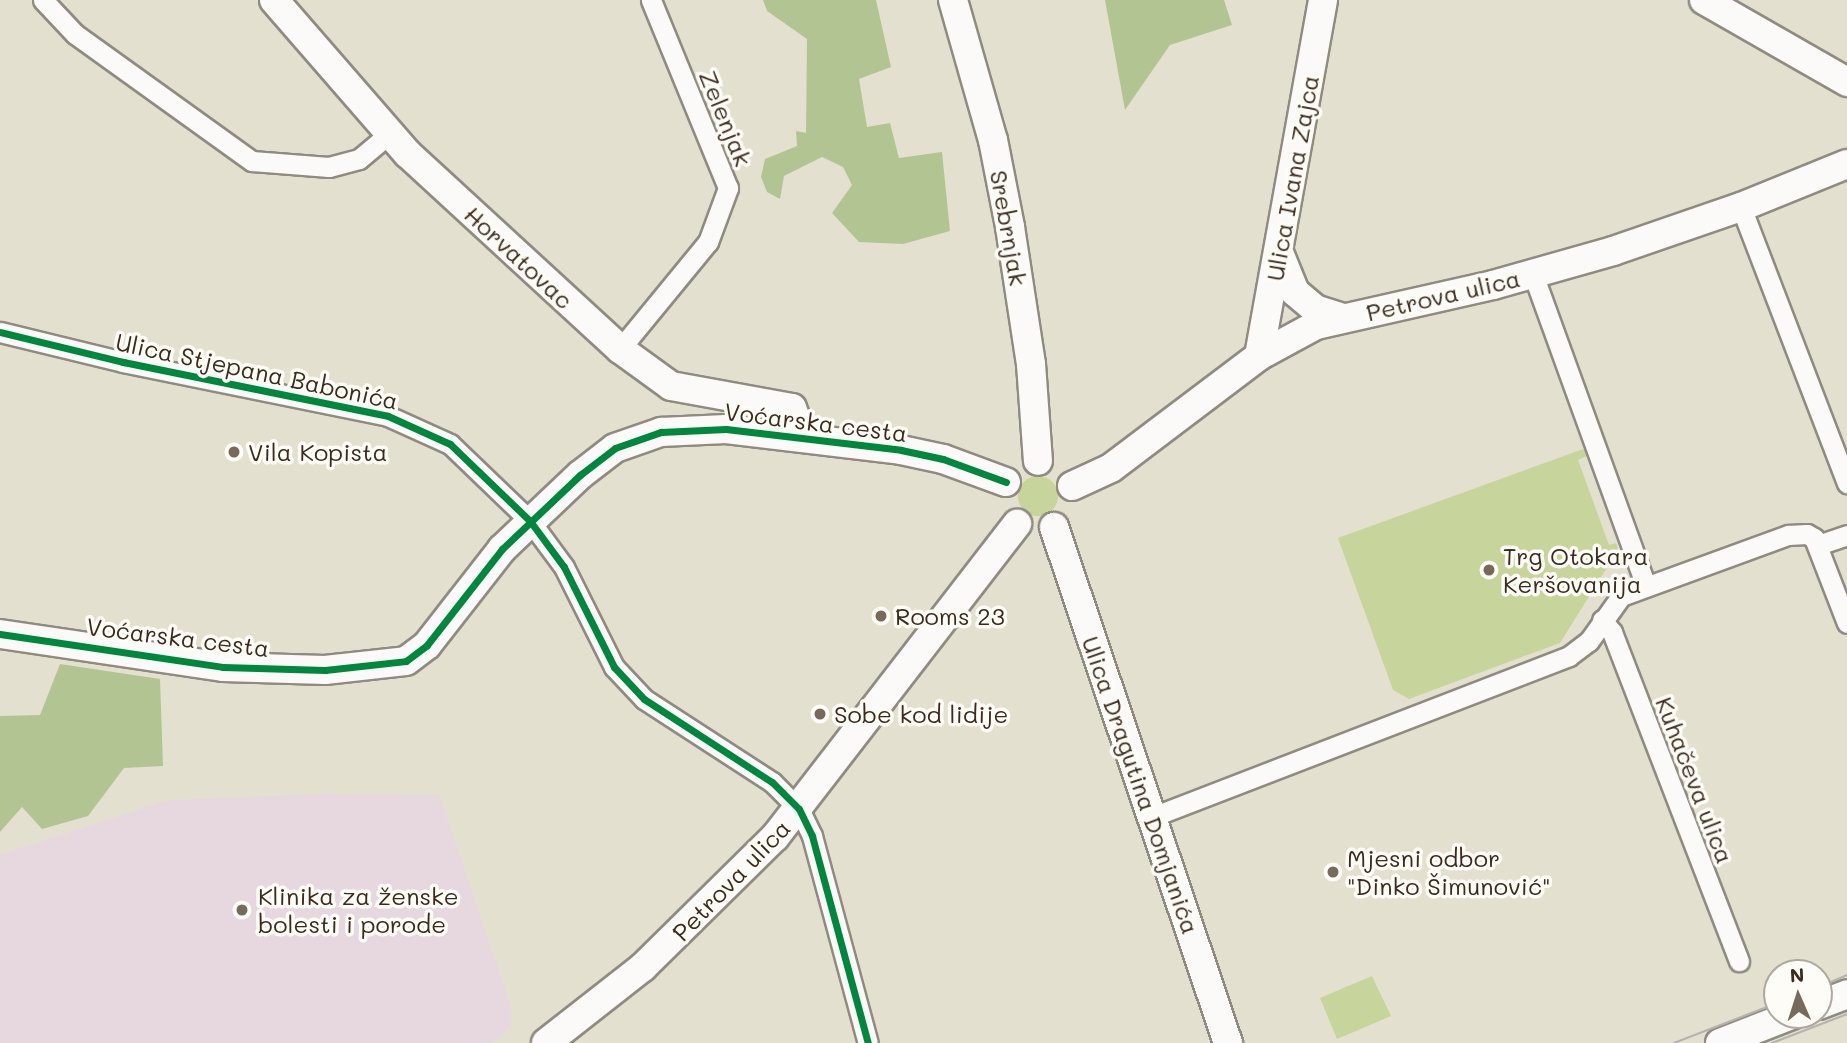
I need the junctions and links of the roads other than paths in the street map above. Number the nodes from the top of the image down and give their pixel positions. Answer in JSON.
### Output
{"nodes":[{"id":1,"x":43,"y":0,"type":"edge"},
{"id":2,"x":274,"y":0,"type":"edge"},
{"id":3,"x":651,"y":0,"type":"edge"},
{"id":4,"x":953,"y":0,"type":"edge"},
{"id":5,"x":1323,"y":0,"type":"edge"},
{"id":6,"x":1704,"y":0,"type":"edge"},
{"id":7,"x":1846,"y":83,"type":"edge"},
{"id":8,"x":388,"y":134,"type":"junction"},
{"id":9,"x":1845,"y":163,"type":"edge"},
{"id":10,"x":1741,"y":207,"type":"junction"},
{"id":11,"x":1279,"y":248,"type":"junction"},
{"id":12,"x":1533,"y":274,"type":"junction"},
{"id":13,"x":1342,"y":318,"type":"junction"},
{"id":14,"x":0,"y":332,"type":"edge"},
{"id":15,"x":620,"y":349,"type":"junction"},
{"id":16,"x":1259,"y":356,"type":"junction"},
{"id":17,"x":803,"y":437,"type":"junction"},
{"id":18,"x":1038,"y":461,"type":"junction"},
{"id":19,"x":1006,"y":482,"type":"junction"},
{"id":20,"x":1847,"y":483,"type":"edge"},
{"id":21,"x":1072,"y":486,"type":"junction"},
{"id":22,"x":530,"y":521,"type":"junction"},
{"id":23,"x":1017,"y":524,"type":"junction"},
{"id":24,"x":1054,"y":527,"type":"junction"},
{"id":25,"x":1847,"y":535,"type":"edge"},
{"id":26,"x":1818,"y":545,"type":"junction"},
{"id":27,"x":1646,"y":586,"type":"junction"},
{"id":28,"x":1602,"y":620,"type":"junction"},
{"id":29,"x":1847,"y":623,"type":"edge"},
{"id":30,"x":0,"y":634,"type":"edge"},
{"id":31,"x":799,"y":809,"type":"junction"},
{"id":32,"x":1152,"y":817,"type":"junction"},
{"id":33,"x":1739,"y":961,"type":"dead end"},
{"id":34,"x":1763,"y":1026,"type":"edge"},
{"id":35,"x":546,"y":1043,"type":"edge"},
{"id":36,"x":868,"y":1043,"type":"edge"},
{"id":37,"x":1228,"y":1043,"type":"edge"},
{"id":38,"x":1720,"y":1043,"type":"edge"}],
"edges":[{"from":1,"to":8,"type":"street"},
{"from":2,"to":8,"type":"main road","name":"Horvatovac"},
{"from":3,"to":15,"type":"street","name":"Zelenjak"},
{"from":4,"to":18,"type":"main road","name":"Srebrnjak"},
{"from":5,"to":11,"type":"main road","name":"Ulica Ivana Zajca"},
{"from":6,"to":7,"type":"main road"},
{"from":8,"to":15,"type":"main road","name":"Horvatovac"},
{"from":9,"to":10,"type":"main road","name":"Petrova ulica"},
{"from":10,"to":12,"type":"main road","name":"Petrova ulica"},
{"from":10,"to":20,"type":"street"},
{"from":11,"to":13,"type":"main road"},
{"from":11,"to":16,"type":"main road","name":"Ulica Ivana Zajca"},
{"from":12,"to":13,"type":"main road","name":"Petrova ulica"},
{"from":12,"to":27,"type":"street"},
{"from":13,"to":16,"type":"main road","name":"Petrova ulica"},
{"from":14,"to":22,"type":"street","name":"Ulica Stjepana Babonića"},
{"from":15,"to":17,"type":"main road","name":"Horvatovac"},
{"from":16,"to":21,"type":"main road","name":"Petrova ulica"},
{"from":17,"to":19,"type":"main road","name":"Voćarska cesta"},
{"from":17,"to":22,"type":"main road","name":"Voćarska cesta"},
{"from":18,"to":19,"type":"main road"},
{"from":18,"to":21,"type":"main road"},
{"from":19,"to":23,"type":"main road"},
{"from":21,"to":24,"type":"main road"},
{"from":22,"to":30,"type":"main road","name":"Voćarska cesta"},
{"from":22,"to":31,"type":"street","name":"Ulica Stjepana Babonića"},
{"from":23,"to":24,"type":"main road"},
{"from":23,"to":31,"type":"main road","name":"Petrova ulica"},
{"from":24,"to":32,"type":"main road","name":"Ulica Dragutina Domjanića"},
{"from":25,"to":26,"type":"street"},
{"from":26,"to":27,"type":"street"},
{"from":26,"to":29,"type":"street"},
{"from":27,"to":28,"type":"street"},
{"from":28,"to":32,"type":"street"},
{"from":28,"to":33,"type":"street","name":"Kuhačeva ulica"},
{"from":31,"to":35,"type":"main road","name":"Petrova ulica"},
{"from":31,"to":36,"type":"street"},
{"from":32,"to":37,"type":"main road","name":"Ulica Dragutina Domjanića"},
{"from":34,"to":38,"type":"main road"}]}
